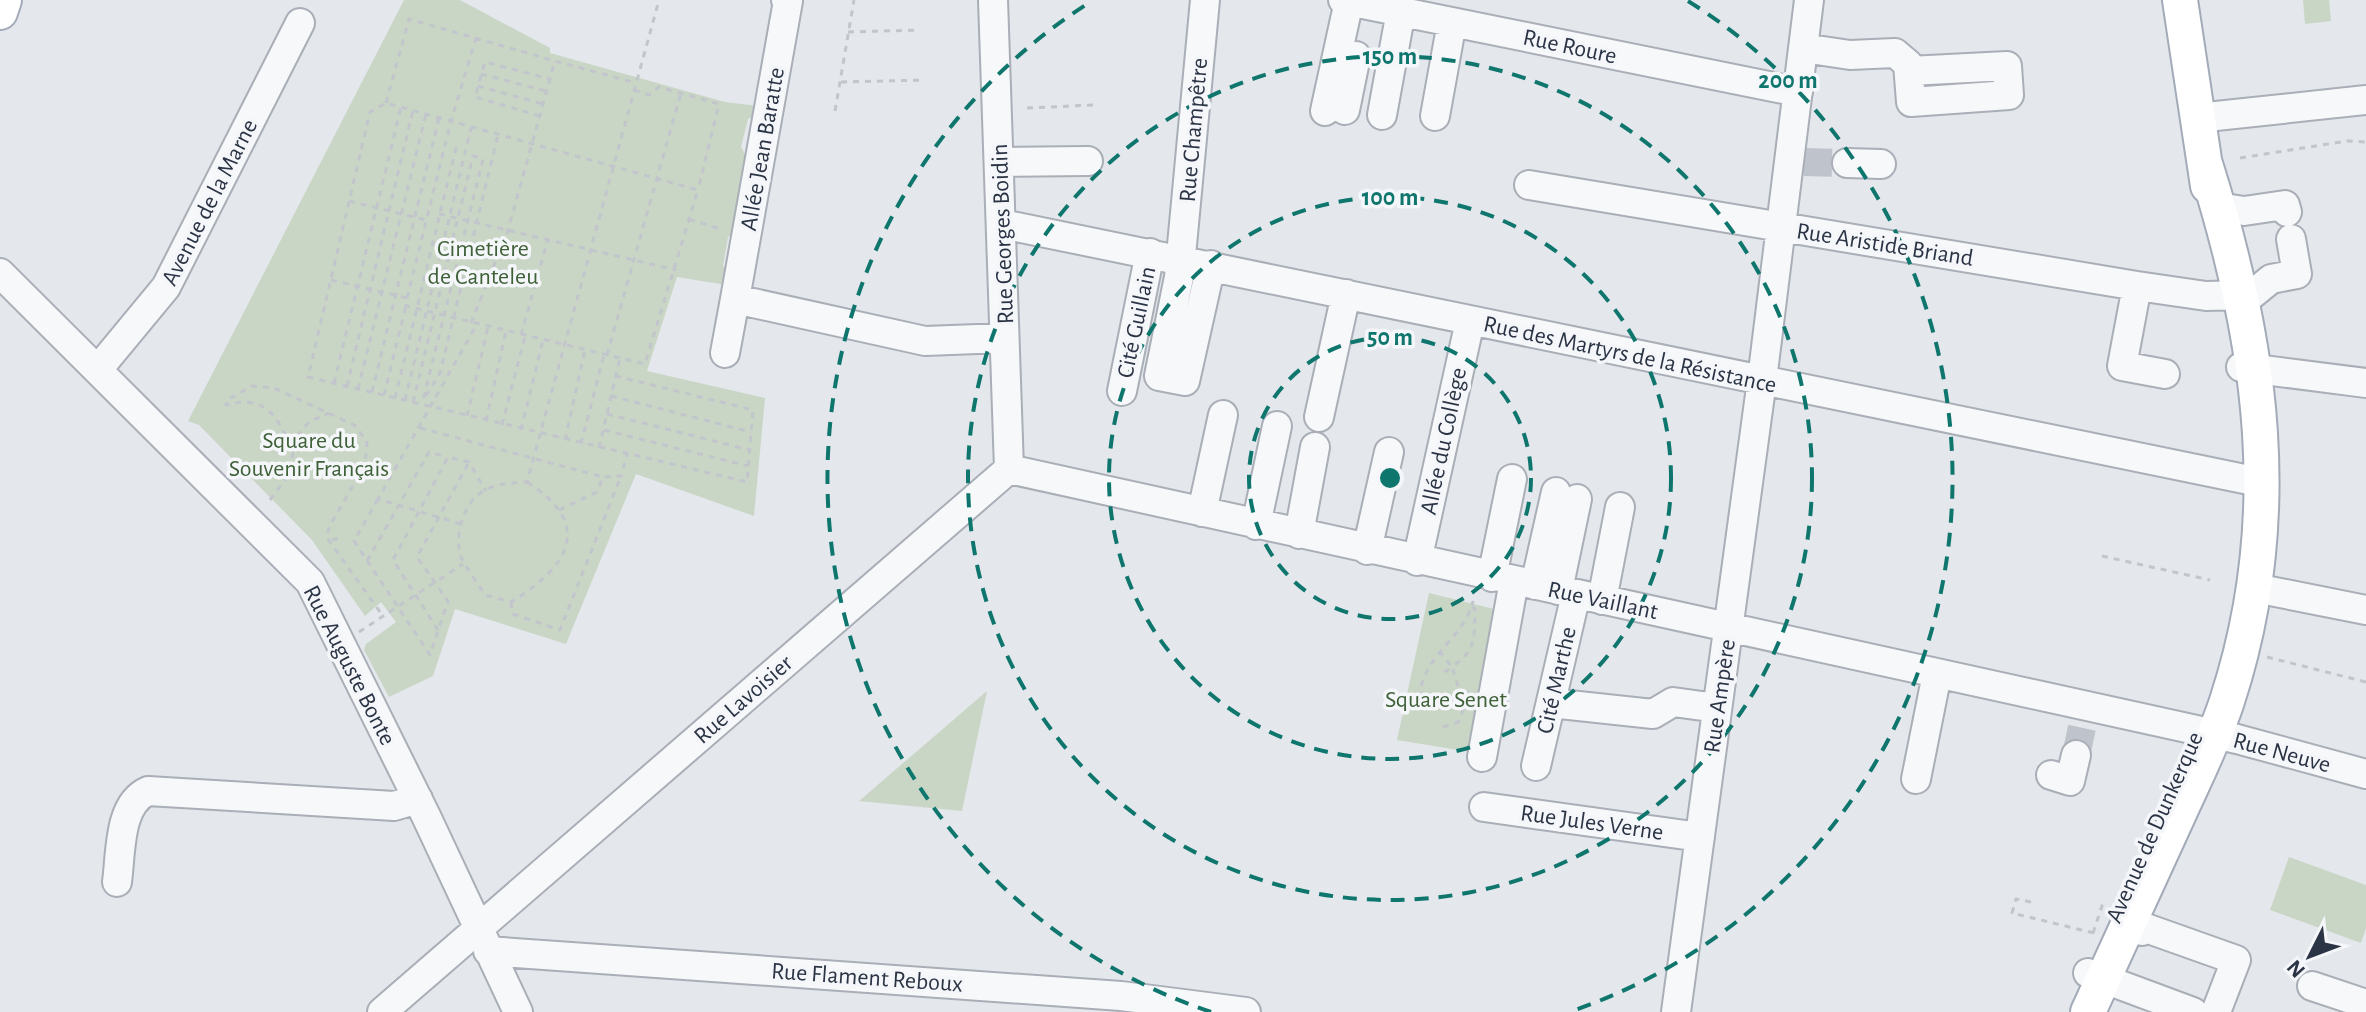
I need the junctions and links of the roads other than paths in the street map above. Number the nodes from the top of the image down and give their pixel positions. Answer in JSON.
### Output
{"nodes":[{"id":1,"x":4,"y":0,"type":"edge"},
{"id":2,"x":786,"y":0,"type":"edge"},
{"id":3,"x":993,"y":0,"type":"edge"},
{"id":4,"x":1205,"y":0,"type":"edge"},
{"id":5,"x":1809,"y":0,"type":"edge"},
{"id":6,"x":2180,"y":0,"type":"edge"},
{"id":7,"x":1353,"y":2,"type":"edge"},
{"id":8,"x":1401,"y":11,"type":"junction"},
{"id":9,"x":0,"y":12,"type":"edge"},
{"id":10,"x":1452,"y":22,"type":"junction"},
{"id":11,"x":300,"y":23,"type":"dead end"},
{"id":12,"x":1803,"y":48,"type":"junction"},
{"id":13,"x":1909,"y":71,"type":"dead end"},
{"id":14,"x":1798,"y":92,"type":"junction"},
{"id":15,"x":2366,"y":100,"type":"edge"},
{"id":16,"x":1335,"y":111,"type":"dead end"},
{"id":17,"x":1382,"y":115,"type":"dead end"},
{"id":18,"x":1435,"y":116,"type":"dead end"},
{"id":19,"x":2197,"y":118,"type":"junction"},
{"id":20,"x":1088,"y":161,"type":"dead end"},
{"id":21,"x":1000,"y":162,"type":"junction"},
{"id":22,"x":1847,"y":163,"type":"tunnel mouth"},
{"id":23,"x":1881,"y":164,"type":"dead end"},
{"id":24,"x":2205,"y":164,"type":"junction"},
{"id":25,"x":1529,"y":185,"type":"dead end"},
{"id":26,"x":2218,"y":207,"type":"junction"},
{"id":27,"x":1002,"y":224,"type":"junction"},
{"id":28,"x":1781,"y":227,"type":"junction"},
{"id":29,"x":1150,"y":253,"type":"junction"},
{"id":30,"x":1181,"y":260,"type":"junction"},
{"id":31,"x":1211,"y":265,"type":"junction"},
{"id":32,"x":0,"y":273,"type":"edge"},
{"id":33,"x":2137,"y":286,"type":"junction"},
{"id":34,"x":1346,"y":294,"type":"junction"},
{"id":35,"x":2238,"y":298,"type":"junction"},
{"id":36,"x":735,"y":299,"type":"junction"},
{"id":37,"x":28,"y":300,"type":"junction"},
{"id":38,"x":0,"y":308,"type":"edge"},
{"id":39,"x":1470,"y":321,"type":"junction"},
{"id":40,"x":1004,"y":338,"type":"junction"},
{"id":41,"x":725,"y":353,"type":"dead end"},
{"id":42,"x":99,"y":368,"type":"junction"},
{"id":43,"x":2248,"y":368,"type":"junction"},
{"id":44,"x":2165,"y":374,"type":"dead end"},
{"id":45,"x":1762,"y":380,"type":"junction"},
{"id":46,"x":2366,"y":383,"type":"edge"},
{"id":47,"x":1122,"y":391,"type":"dead end"},
{"id":48,"x":1223,"y":415,"type":"dead end"},
{"id":49,"x":1319,"y":417,"type":"dead end"},
{"id":50,"x":1269,"y":425,"type":"dead end"},
{"id":51,"x":1315,"y":447,"type":"dead end"},
{"id":52,"x":1389,"y":452,"type":"dead end"},
{"id":53,"x":1009,"y":469,"type":"junction"},
{"id":54,"x":1512,"y":479,"type":"dead end"},
{"id":55,"x":2259,"y":482,"type":"junction"},
{"id":56,"x":1566,"y":495,"type":"dead end"},
{"id":57,"x":1620,"y":507,"type":"dead end"},
{"id":58,"x":1202,"y":512,"type":"junction"},
{"id":59,"x":1248,"y":523,"type":"junction"},
{"id":60,"x":1299,"y":534,"type":"junction"},
{"id":61,"x":1367,"y":550,"type":"junction"},
{"id":62,"x":1417,"y":561,"type":"junction"},
{"id":63,"x":1546,"y":588,"type":"junction"},
{"id":64,"x":2255,"y":588,"type":"junction"},
{"id":65,"x":2366,"y":610,"type":"edge"},
{"id":66,"x":1728,"y":627,"type":"junction"},
{"id":67,"x":1937,"y":674,"type":"junction"},
{"id":68,"x":1560,"y":704,"type":"dead end"},
{"id":69,"x":1717,"y":708,"type":"junction"},
{"id":70,"x":2205,"y":734,"type":"junction"},
{"id":71,"x":2076,"y":755,"type":"tunnel mouth"},
{"id":72,"x":1482,"y":757,"type":"dead end"},
{"id":73,"x":1536,"y":766,"type":"dead end"},
{"id":74,"x":2366,"y":774,"type":"edge"},
{"id":75,"x":2051,"y":775,"type":"dead end"},
{"id":76,"x":1916,"y":779,"type":"dead end"},
{"id":77,"x":418,"y":799,"type":"junction"},
{"id":78,"x":1484,"y":807,"type":"dead end"},
{"id":79,"x":1700,"y":837,"type":"junction"},
{"id":80,"x":117,"y":882,"type":"dead end"},
{"id":81,"x":2142,"y":931,"type":"dead end"},
{"id":82,"x":483,"y":940,"type":"junction"},
{"id":83,"x":2096,"y":976,"type":"junction"},
{"id":84,"x":2312,"y":986,"type":"dead end"},
{"id":85,"x":2366,"y":1004,"type":"edge"},
{"id":86,"x":382,"y":1012,"type":"edge"},
{"id":87,"x":518,"y":1012,"type":"edge"},
{"id":88,"x":1246,"y":1012,"type":"edge"},
{"id":89,"x":1676,"y":1012,"type":"edge"},
{"id":90,"x":2072,"y":1012,"type":"edge"},
{"id":91,"x":2088,"y":1012,"type":"edge"},
{"id":92,"x":2193,"y":1012,"type":"edge"},
{"id":93,"x":2216,"y":1012,"type":"edge"}],
"edges":[{"from":1,"to":9,"type":"main road"},
{"from":2,"to":36,"type":"street","name":"Allée Jean Baratte"},
{"from":3,"to":21,"type":"street","name":"Rue Georges Boidin"},
{"from":4,"to":30,"type":"street","name":"Rue Champêtre"},
{"from":5,"to":12,"type":"street","name":"Rue Ampère"},
{"from":6,"to":19,"type":"main road","name":"Avenue de Dunkerque"},
{"from":7,"to":8,"type":"street","name":"Rue Roure"},
{"from":7,"to":16,"type":"street"},
{"from":8,"to":10,"type":"street","name":"Rue Roure"},
{"from":8,"to":17,"type":"street"},
{"from":10,"to":14,"type":"street","name":"Rue Roure"},
{"from":10,"to":18,"type":"street"},
{"from":11,"to":42,"type":"street","name":"Avenue de la Marne"},
{"from":12,"to":13,"type":"street"},
{"from":12,"to":14,"type":"street","name":"Rue Ampère"},
{"from":14,"to":28,"type":"street","name":"Rue Ampère"},
{"from":15,"to":19,"type":"street"},
{"from":19,"to":24,"type":"main road","name":"Avenue de Dunkerque"},
{"from":20,"to":21,"type":"street"},
{"from":21,"to":27,"type":"street","name":"Rue Georges Boidin"},
{"from":22,"to":23,"type":"street"},
{"from":24,"to":26,"type":"main road","name":"Avenue de Dunkerque"},
{"from":24,"to":35,"type":"main road","name":"Avenue de Dunkerque"},
{"from":25,"to":28,"type":"street","name":"Rue Aristide Briand"},
{"from":26,"to":35,"type":"main road","name":"Avenue de Dunkerque"},
{"from":26,"to":35,"type":"street"},
{"from":27,"to":29,"type":"street","name":"Rue des Martyrs de la Résistance"},
{"from":27,"to":40,"type":"street","name":"Rue Georges Boidin"},
{"from":28,"to":33,"type":"street","name":"Rue Aristide Briand"},
{"from":28,"to":45,"type":"street","name":"Rue Ampère"},
{"from":29,"to":30,"type":"street","name":"Rue des Martyrs de la Résistance"},
{"from":29,"to":47,"type":"street","name":"Cité Guillain"},
{"from":30,"to":31,"type":"street","name":"Rue des Martyrs de la Résistance"},
{"from":30,"to":31,"type":"street","name":"Rue Champêtre"},
{"from":31,"to":34,"type":"street","name":"Rue des Martyrs de la Résistance"},
{"from":32,"to":37,"type":"street","name":"Rue Auguste Bonte"},
{"from":33,"to":35,"type":"street","name":"Rue Aristide Briand"},
{"from":33,"to":44,"type":"street"},
{"from":34,"to":39,"type":"street","name":"Rue des Martyrs de la Résistance"},
{"from":34,"to":49,"type":"street"},
{"from":35,"to":43,"type":"main road","name":"Avenue de Dunkerque"},
{"from":36,"to":40,"type":"street"},
{"from":36,"to":41,"type":"street","name":"Allée Jean Baratte"},
{"from":37,"to":38,"type":"street"},
{"from":37,"to":42,"type":"street","name":"Rue Auguste Bonte"},
{"from":39,"to":45,"type":"street","name":"Rue des Martyrs de la Résistance"},
{"from":39,"to":62,"type":"street","name":"Allée du Collège"},
{"from":40,"to":53,"type":"street","name":"Rue Georges Boidin"},
{"from":42,"to":77,"type":"street","name":"Rue Auguste Bonte"},
{"from":43,"to":46,"type":"street"},
{"from":43,"to":55,"type":"main road","name":"Avenue de Dunkerque"},
{"from":45,"to":55,"type":"street","name":"Rue des Martyrs de la Résistance"},
{"from":45,"to":66,"type":"street","name":"Rue Ampère"},
{"from":48,"to":58,"type":"street"},
{"from":50,"to":59,"type":"street"},
{"from":51,"to":60,"type":"street"},
{"from":52,"to":61,"type":"street"},
{"from":53,"to":58,"type":"street","name":"Rue Vaillant"},
{"from":53,"to":82,"type":"street","name":"Rue Lavoisier"},
{"from":54,"to":63,"type":"street"},
{"from":55,"to":64,"type":"main road","name":"Avenue de Dunkerque"},
{"from":56,"to":63,"type":"street"},
{"from":57,"to":63,"type":"street"},
{"from":58,"to":59,"type":"street","name":"Rue Vaillant"},
{"from":59,"to":60,"type":"street","name":"Rue Vaillant"},
{"from":60,"to":61,"type":"street","name":"Rue Vaillant"},
{"from":61,"to":62,"type":"street","name":"Rue Vaillant"},
{"from":62,"to":63,"type":"street","name":"Rue Vaillant"},
{"from":63,"to":66,"type":"street","name":"Rue Vaillant"},
{"from":63,"to":72,"type":"street"},
{"from":63,"to":73,"type":"street","name":"Cité Marthe"},
{"from":64,"to":65,"type":"street"},
{"from":64,"to":70,"type":"main road","name":"Avenue de Dunkerque"},
{"from":66,"to":67,"type":"street","name":"Rue Vaillant"},
{"from":66,"to":69,"type":"street","name":"Rue Ampère"},
{"from":67,"to":70,"type":"street","name":"Rue Vaillant"},
{"from":67,"to":76,"type":"street"},
{"from":68,"to":69,"type":"street"},
{"from":69,"to":79,"type":"street","name":"Rue Ampère"},
{"from":70,"to":74,"type":"street","name":"Rue Neuve"},
{"from":70,"to":83,"type":"main road","name":"Avenue de Dunkerque"},
{"from":70,"to":83,"type":"main road","name":"Avenue de Dunkerque"},
{"from":71,"to":75,"type":"street"},
{"from":77,"to":80,"type":"street"},
{"from":77,"to":82,"type":"street","name":"Rue Auguste Bonte"},
{"from":78,"to":79,"type":"street","name":"Rue Jules Verne"},
{"from":79,"to":89,"type":"street","name":"Rue Ampère"},
{"from":81,"to":93,"type":"street"},
{"from":82,"to":86,"type":"street","name":"Rue Lavoisier"},
{"from":82,"to":87,"type":"street","name":"Rue Auguste Bonte"},
{"from":82,"to":88,"type":"street","name":"Rue Flament Reboux"},
{"from":83,"to":90,"type":"main road","name":"Avenue de Dunkerque"},
{"from":83,"to":91,"type":"main road","name":"Avenue de Dunkerque"},
{"from":83,"to":92,"type":"street"},
{"from":84,"to":85,"type":"street"}]}
